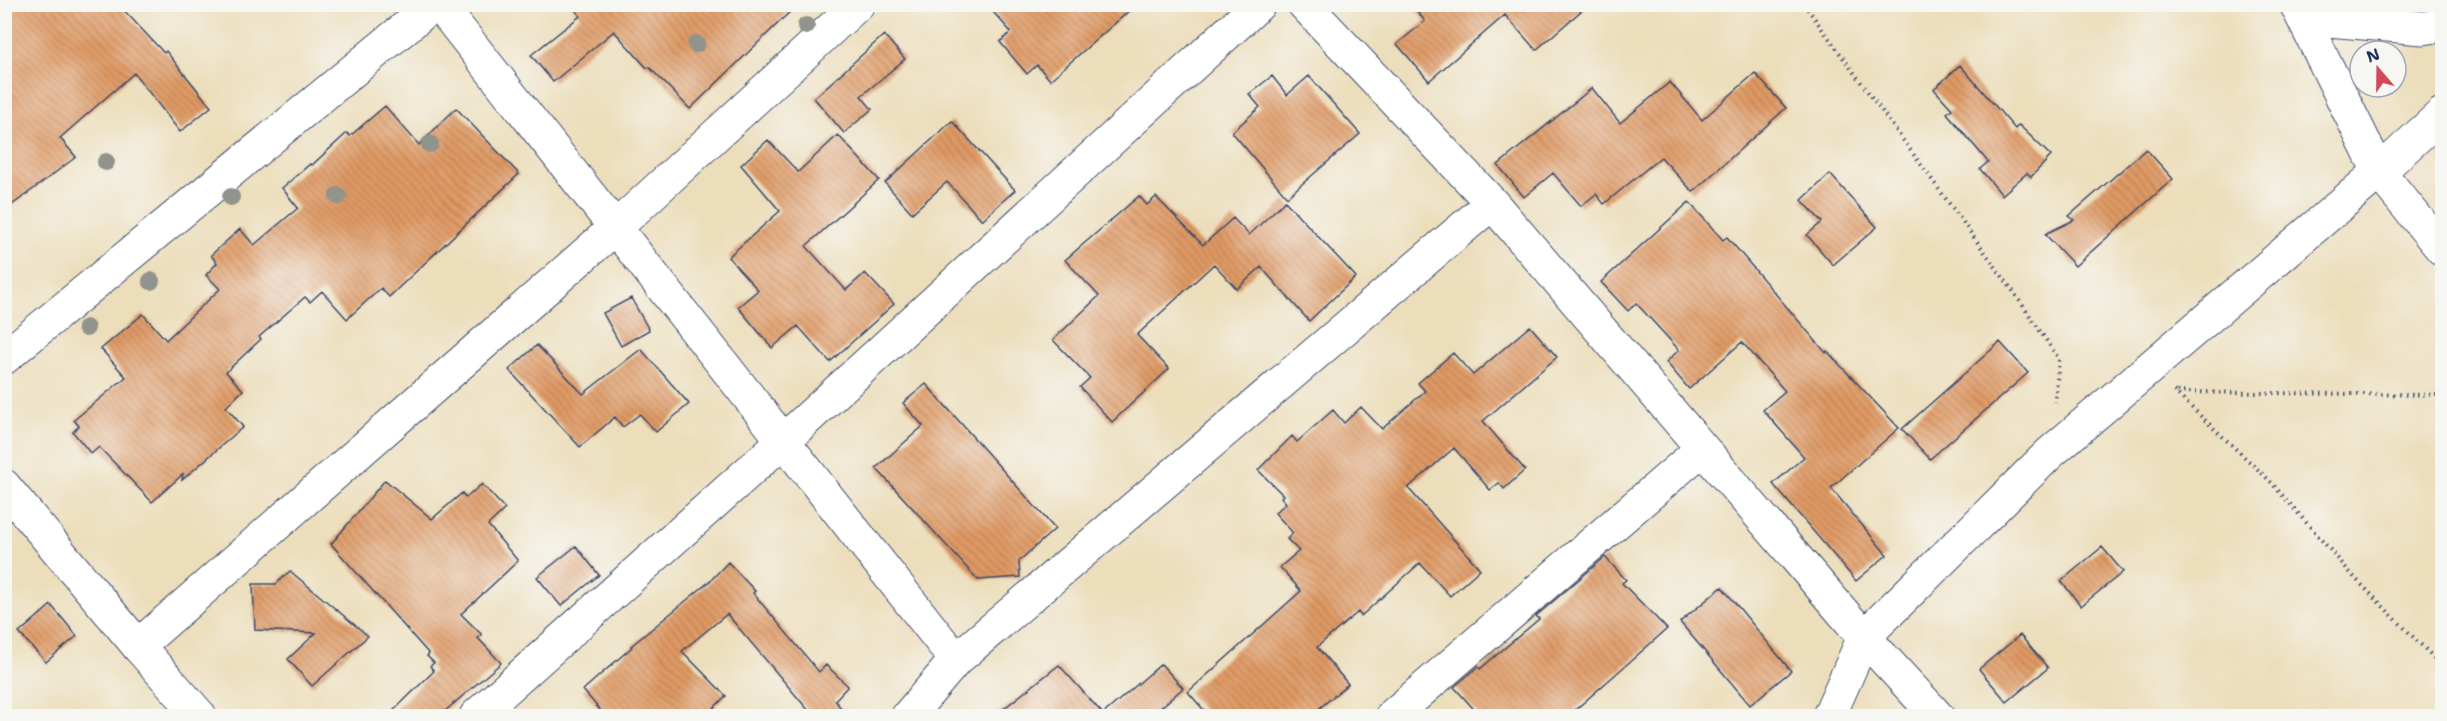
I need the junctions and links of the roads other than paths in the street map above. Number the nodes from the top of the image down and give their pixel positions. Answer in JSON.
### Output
{"nodes":[{"id":1,"x":434,"y":4,"type":"edge"},
{"id":2,"x":439,"y":4,"type":"edge"},
{"id":3,"x":858,"y":4,"type":"edge"},
{"id":4,"x":1259,"y":4,"type":"edge"},
{"id":5,"x":1304,"y":4,"type":"edge"},
{"id":6,"x":2300,"y":11,"type":"edge"},
{"id":7,"x":2442,"y":25,"type":"edge"},
{"id":8,"x":2442,"y":114,"type":"edge"},
{"id":9,"x":2379,"y":172,"type":"junction"},
{"id":10,"x":1492,"y":203,"type":"junction"},
{"id":11,"x":615,"y":228,"type":"junction"},
{"id":12,"x":2442,"y":249,"type":"edge"},
{"id":13,"x":4,"y":358,"type":"edge"},
{"id":14,"x":783,"y":441,"type":"junction"},
{"id":15,"x":1702,"y":449,"type":"junction"},
{"id":16,"x":4,"y":486,"type":"edge"},
{"id":17,"x":1864,"y":637,"type":"junction"},
{"id":18,"x":138,"y":646,"type":"junction"},
{"id":19,"x":956,"y":660,"type":"junction"},
{"id":20,"x":200,"y":717,"type":"edge"},
{"id":21,"x":476,"y":717,"type":"edge"},
{"id":22,"x":908,"y":717,"type":"edge"},
{"id":23,"x":1392,"y":717,"type":"edge"},
{"id":24,"x":1828,"y":717,"type":"edge"},
{"id":25,"x":1937,"y":717,"type":"edge"}],
"edges":[{"from":1,"to":13,"type":"street"},
{"from":2,"to":11,"type":"street"},
{"from":3,"to":11,"type":"street"},
{"from":4,"to":14,"type":"street"},
{"from":5,"to":10,"type":"street"},
{"from":6,"to":7,"type":"street"},
{"from":6,"to":9,"type":"street"},
{"from":8,"to":9,"type":"street"},
{"from":9,"to":12,"type":"street"},
{"from":9,"to":17,"type":"street"},
{"from":10,"to":15,"type":"street"},
{"from":10,"to":19,"type":"street"},
{"from":11,"to":14,"type":"street"},
{"from":11,"to":18,"type":"street"},
{"from":14,"to":19,"type":"street"},
{"from":14,"to":21,"type":"street"},
{"from":15,"to":17,"type":"street"},
{"from":15,"to":23,"type":"street"},
{"from":16,"to":18,"type":"street"},
{"from":17,"to":24,"type":"street"},
{"from":17,"to":25,"type":"street"},
{"from":18,"to":20,"type":"street"},
{"from":19,"to":22,"type":"street"}]}
